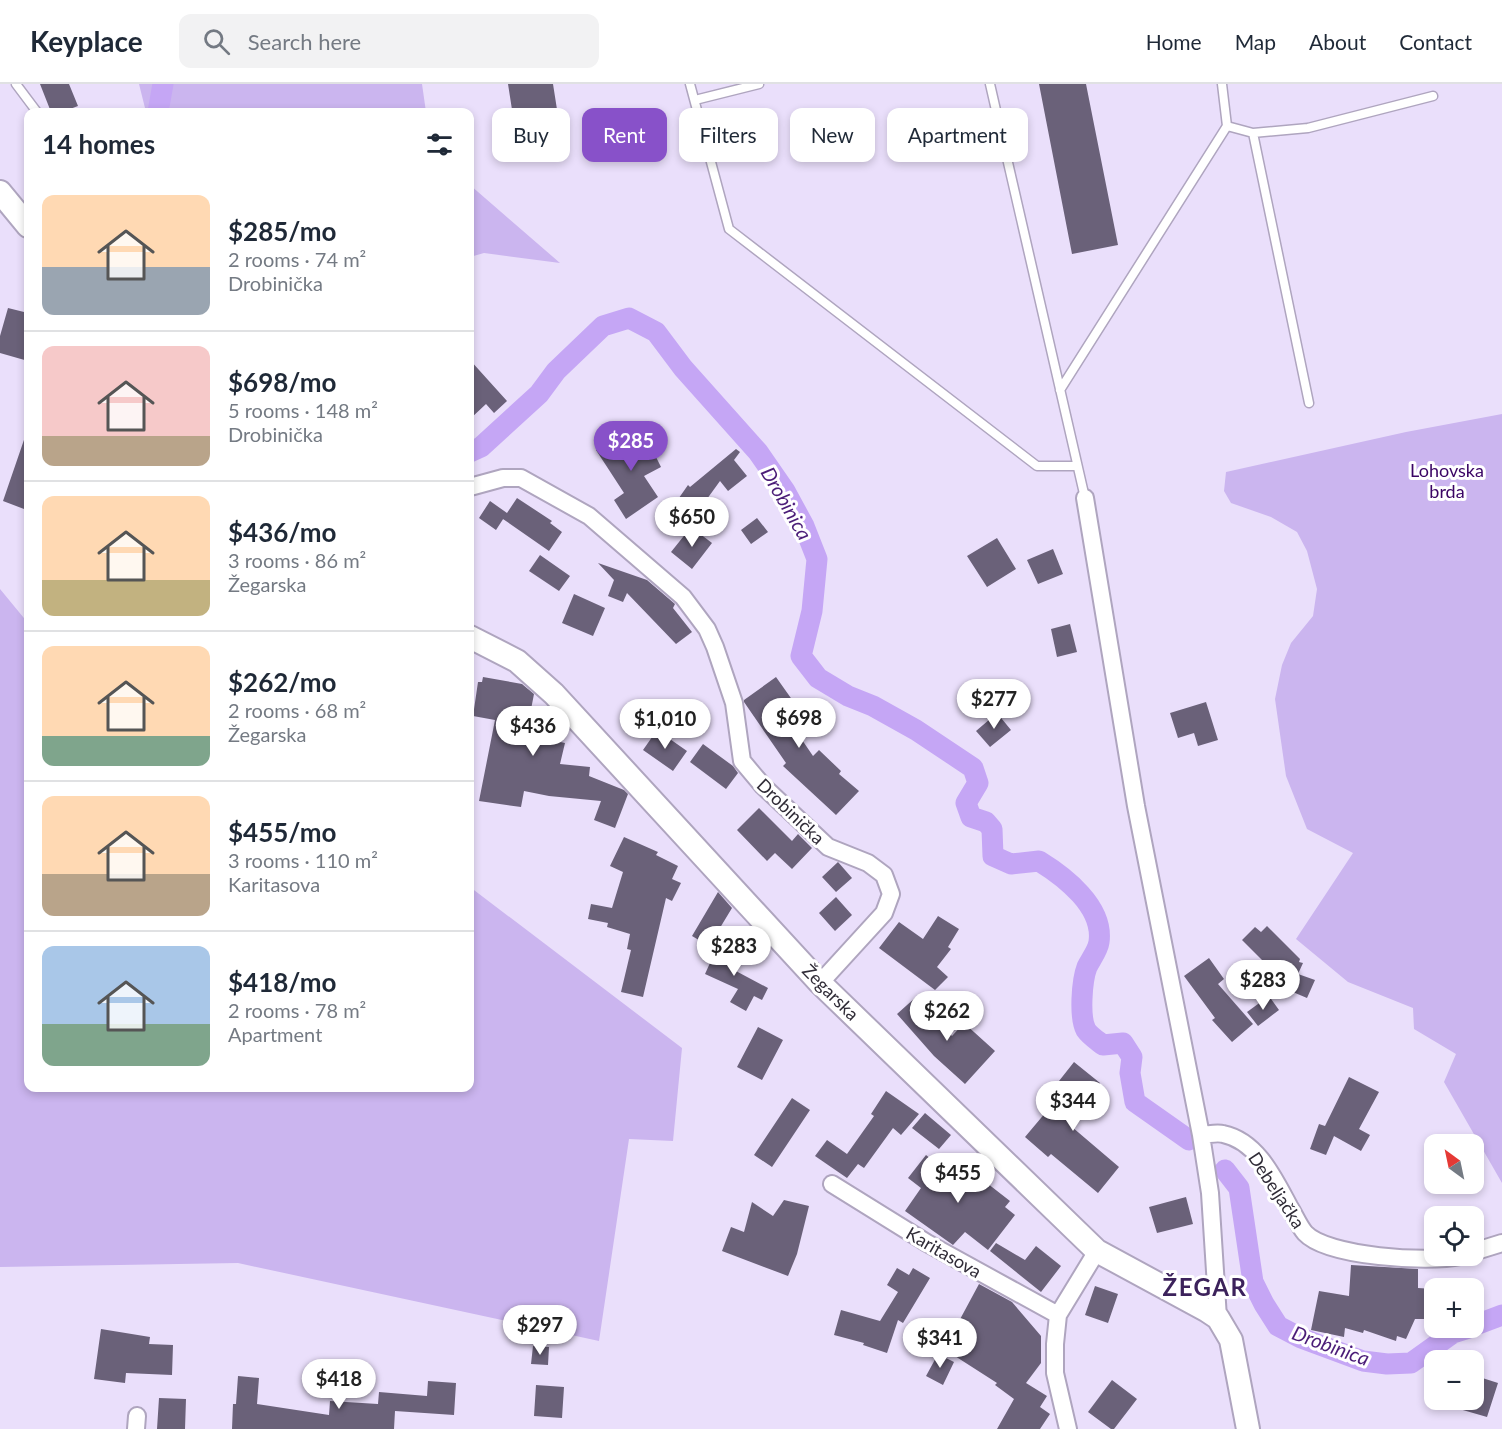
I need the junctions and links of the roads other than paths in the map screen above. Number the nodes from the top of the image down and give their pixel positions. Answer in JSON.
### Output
{"nodes":[{"id":1,"x":16,"y":84,"type":"edge"},
{"id":2,"x":690,"y":84,"type":"edge"},
{"id":3,"x":759,"y":84,"type":"edge"},
{"id":4,"x":990,"y":84,"type":"edge"},
{"id":5,"x":1222,"y":84,"type":"edge"},
{"id":6,"x":1433,"y":96,"type":"dead end"},
{"id":7,"x":695,"y":100,"type":"junction"},
{"id":8,"x":35,"y":108,"type":"edge"},
{"id":9,"x":1227,"y":126,"type":"junction"},
{"id":10,"x":1253,"y":133,"type":"junction"},
{"id":11,"x":0,"y":192,"type":"edge"},
{"id":12,"x":24,"y":221,"type":"edge"},
{"id":13,"x":1060,"y":390,"type":"junction"},
{"id":14,"x":1309,"y":403,"type":"dead end"},
{"id":15,"x":1077,"y":466,"type":"junction"},
{"id":16,"x":474,"y":486,"type":"edge"},
{"id":17,"x":1085,"y":498,"type":"joint"},
{"id":18,"x":474,"y":639,"type":"edge"},
{"id":19,"x":820,"y":983,"type":"junction"},
{"id":20,"x":1201,"y":1136,"type":"junction"},
{"id":21,"x":832,"y":1184,"type":"dead end"},
{"id":22,"x":1502,"y":1243,"type":"edge"},
{"id":23,"x":1484,"y":1249,"type":"edge"},
{"id":24,"x":1097,"y":1251,"type":"junction"},
{"id":25,"x":1424,"y":1258,"type":"edge"},
{"id":26,"x":1058,"y":1315,"type":"junction"},
{"id":27,"x":1218,"y":1318,"type":"junction"},
{"id":28,"x":1068,"y":1429,"type":"edge"},
{"id":29,"x":1248,"y":1429,"type":"edge"}],
"edges":[{"from":1,"to":8,"type":"lane"},
{"from":2,"to":7,"type":"lane"},
{"from":3,"to":7,"type":"lane"},
{"from":4,"to":13,"type":"lane"},
{"from":5,"to":9,"type":"lane"},
{"from":6,"to":10,"type":"lane"},
{"from":7,"to":15,"type":"lane"},
{"from":9,"to":10,"type":"lane"},
{"from":9,"to":13,"type":"lane"},
{"from":10,"to":14,"type":"lane"},
{"from":11,"to":12,"type":"street"},
{"from":13,"to":15,"type":"lane"},
{"from":15,"to":17,"type":"lane"},
{"from":16,"to":19,"type":"street","name":"Drobinička"},
{"from":17,"to":20,"type":"street"},
{"from":18,"to":19,"type":"street","name":"Žegarska"},
{"from":19,"to":24,"type":"street","name":"Žegarska"},
{"from":20,"to":25,"type":"street","name":"Debeljačka"},
{"from":20,"to":27,"type":"street"},
{"from":21,"to":26,"type":"street","name":"Karitasova"},
{"from":22,"to":23,"type":"street"},
{"from":24,"to":26,"type":"street"},
{"from":24,"to":27,"type":"street","name":"Žegarska"},
{"from":26,"to":28,"type":"street"},
{"from":27,"to":29,"type":"street"}]}
